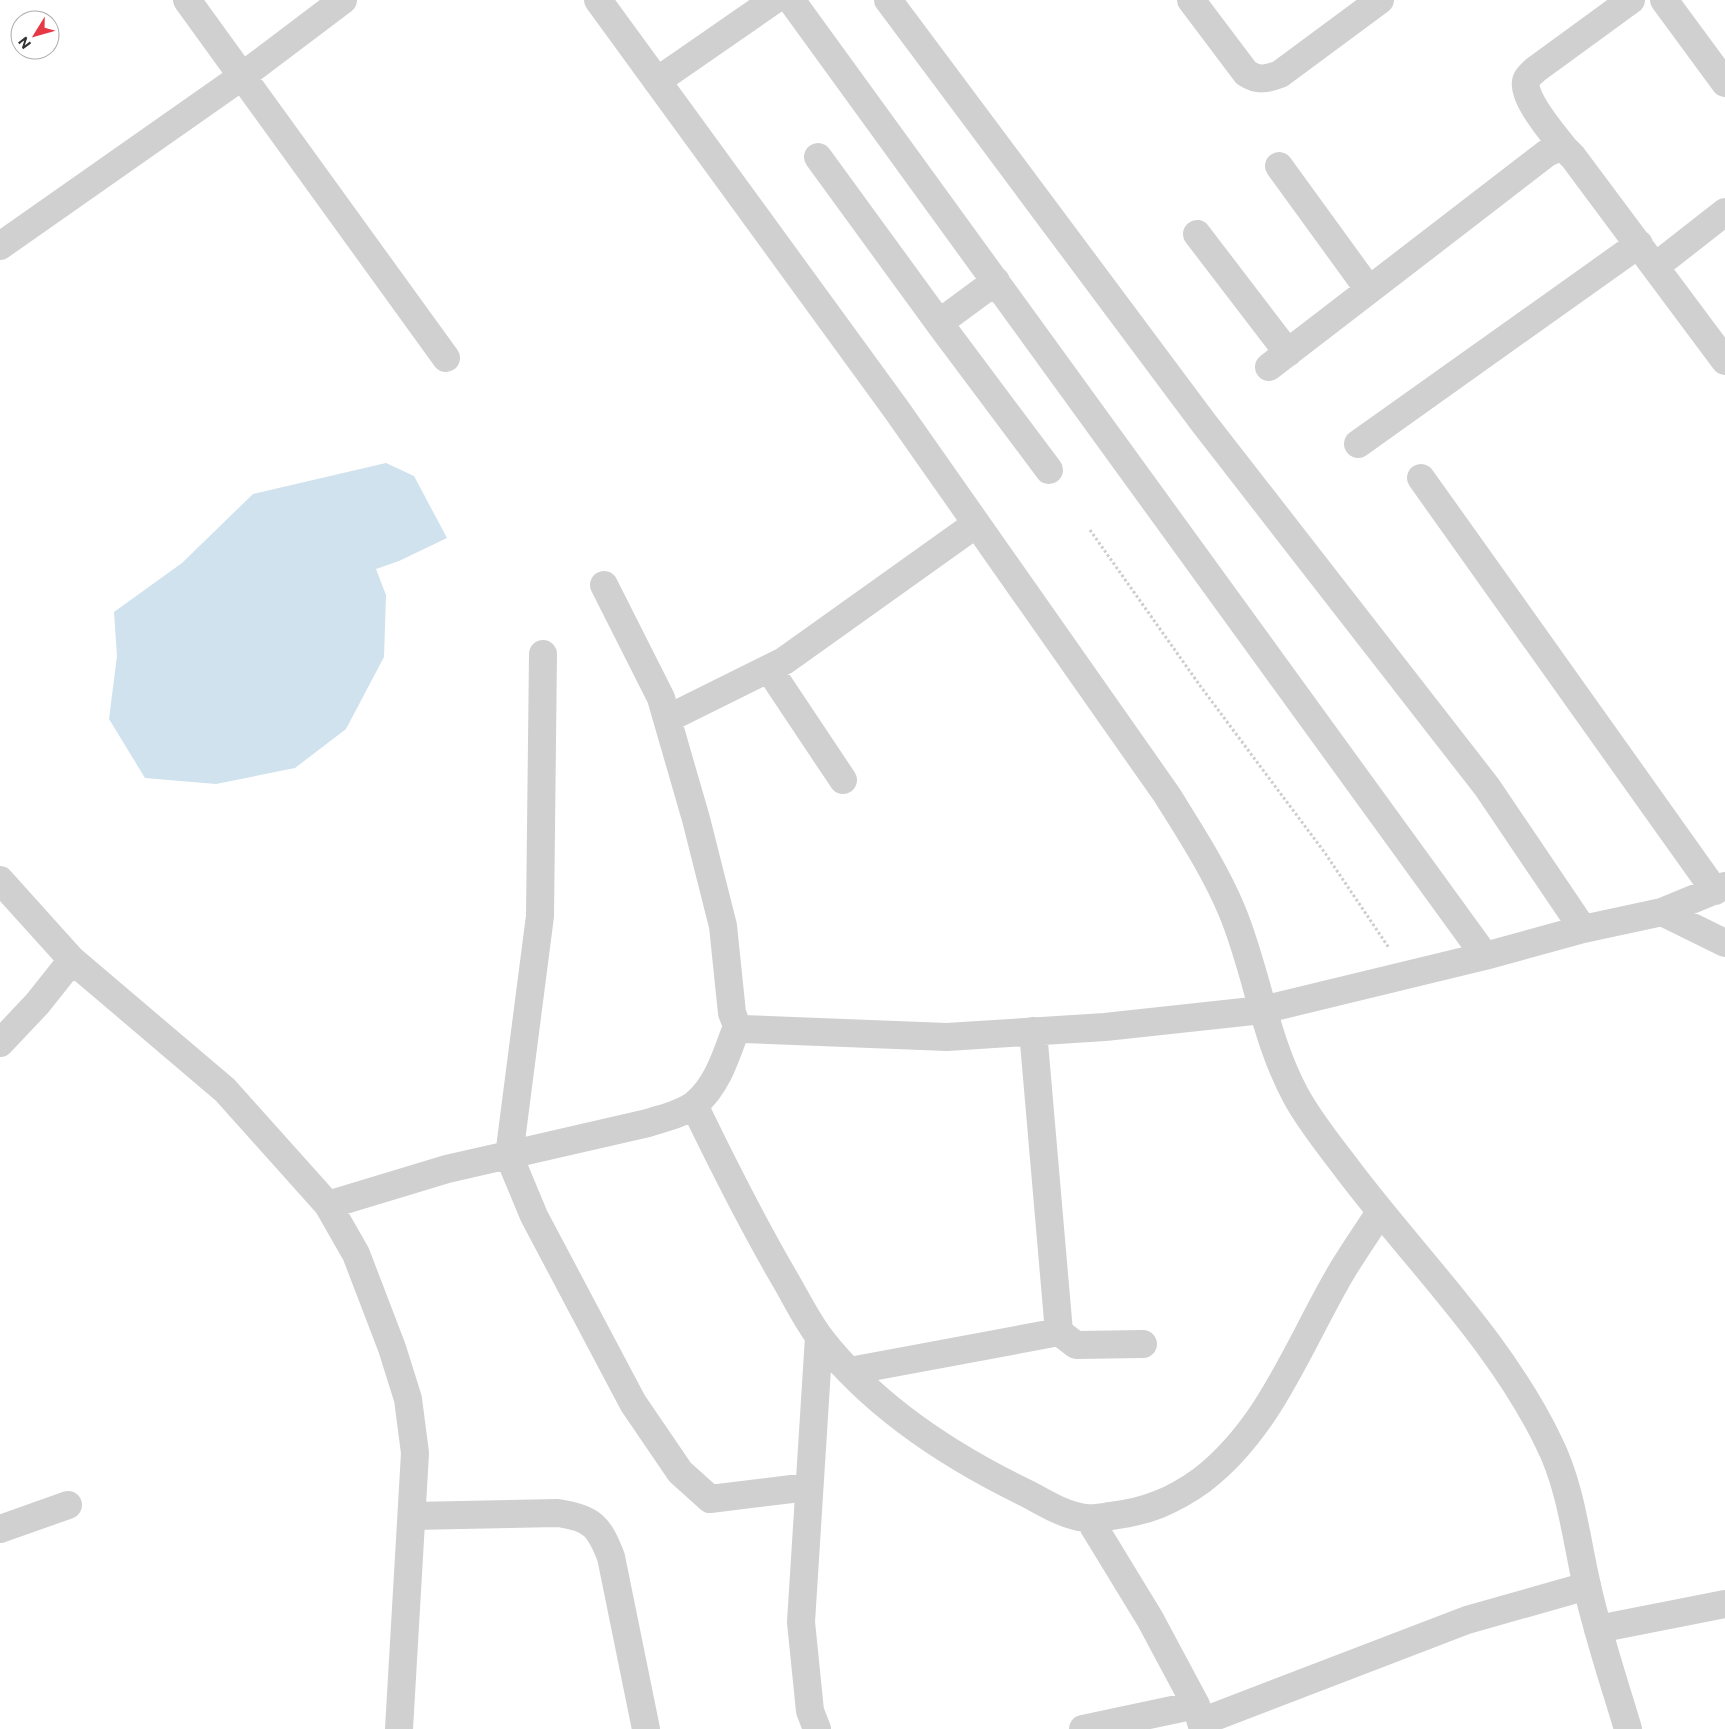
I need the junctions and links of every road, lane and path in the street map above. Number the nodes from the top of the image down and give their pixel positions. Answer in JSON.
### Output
{"nodes":[{"id":1,"x":187,"y":0,"type":"edge"},
{"id":2,"x":343,"y":0,"type":"edge"},
{"id":3,"x":598,"y":0,"type":"edge"},
{"id":4,"x":774,"y":0,"type":"edge"},
{"id":5,"x":791,"y":0,"type":"edge"},
{"id":6,"x":888,"y":0,"type":"edge"},
{"id":7,"x":1191,"y":0,"type":"edge"},
{"id":8,"x":1380,"y":0,"type":"edge"},
{"id":9,"x":1631,"y":0,"type":"edge"},
{"id":10,"x":1664,"y":0,"type":"edge"},
{"id":11,"x":241,"y":77,"type":"junction"},
{"id":12,"x":657,"y":82,"type":"junction"},
{"id":13,"x":1725,"y":84,"type":"edge"},
{"id":14,"x":1565,"y":150,"type":"junction"},
{"id":15,"x":818,"y":157,"type":"dead end"},
{"id":16,"x":1279,"y":166,"type":"dead end"},
{"id":17,"x":1725,"y":212,"type":"edge"},
{"id":18,"x":1197,"y":234,"type":"dead end"},
{"id":19,"x":1639,"y":244,"type":"junction"},
{"id":20,"x":0,"y":246,"type":"edge"},
{"id":21,"x":1656,"y":266,"type":"junction"},
{"id":22,"x":996,"y":281,"type":"junction"},
{"id":23,"x":1369,"y":290,"type":"junction"},
{"id":24,"x":939,"y":323,"type":"junction"},
{"id":25,"x":446,"y":358,"type":"dead end"},
{"id":26,"x":1725,"y":361,"type":"edge"},
{"id":27,"x":1358,"y":444,"type":"dead end"},
{"id":28,"x":1050,"y":470,"type":"dead end"},
{"id":29,"x":1422,"y":478,"type":"dead end"},
{"id":30,"x":976,"y":524,"type":"junction"},
{"id":31,"x":1090,"y":530,"type":"dead end"},
{"id":32,"x":604,"y":585,"type":"dead end"},
{"id":33,"x":544,"y":654,"type":"dead end"},
{"id":34,"x":769,"y":669,"type":"junction"},
{"id":35,"x":667,"y":719,"type":"junction"},
{"id":36,"x":843,"y":780,"type":"dead end"},
{"id":37,"x":0,"y":880,"type":"edge"},
{"id":38,"x":1720,"y":888,"type":"edge"},
{"id":39,"x":1662,"y":912,"type":"junction"},
{"id":40,"x":1583,"y":929,"type":"junction"},
{"id":41,"x":1725,"y":943,"type":"edge"},
{"id":42,"x":1485,"y":956,"type":"junction"},
{"id":43,"x":72,"y":960,"type":"junction"},
{"id":44,"x":1407,"y":974,"type":"junction"},
{"id":45,"x":1262,"y":1010,"type":"junction"},
{"id":46,"x":737,"y":1026,"type":"junction"},
{"id":47,"x":1033,"y":1031,"type":"junction"},
{"id":48,"x":0,"y":1043,"type":"edge"},
{"id":49,"x":694,"y":1105,"type":"junction"},
{"id":50,"x":509,"y":1156,"type":"junction"},
{"id":51,"x":328,"y":1205,"type":"junction"},
{"id":52,"x":1380,"y":1212,"type":"junction"},
{"id":53,"x":1059,"y":1332,"type":"junction"},
{"id":54,"x":820,"y":1338,"type":"junction"},
{"id":55,"x":1143,"y":1344,"type":"dead end"},
{"id":56,"x":850,"y":1371,"type":"junction"},
{"id":57,"x":808,"y":1487,"type":"junction"},
{"id":58,"x":68,"y":1506,"type":"dead end"},
{"id":59,"x":412,"y":1516,"type":"junction"},
{"id":60,"x":1089,"y":1519,"type":"junction"},
{"id":61,"x":0,"y":1529,"type":"edge"},
{"id":62,"x":1587,"y":1586,"type":"junction"},
{"id":63,"x":1725,"y":1604,"type":"edge"},
{"id":64,"x":1598,"y":1629,"type":"junction"},
{"id":65,"x":1200,"y":1718,"type":"edge"},
{"id":66,"x":399,"y":1729,"type":"edge"},
{"id":67,"x":646,"y":1729,"type":"edge"},
{"id":68,"x":817,"y":1729,"type":"edge"},
{"id":69,"x":1082,"y":1729,"type":"edge"},
{"id":70,"x":1628,"y":1729,"type":"edge"}],
"edges":[{"from":1,"to":11,"type":"street"},
{"from":2,"to":11,"type":"street"},
{"from":3,"to":12,"type":"street"},
{"from":4,"to":12,"type":"street"},
{"from":5,"to":22,"type":"street"},
{"from":6,"to":40,"type":"street"},
{"from":7,"to":8,"type":"street"},
{"from":9,"to":14,"type":"street"},
{"from":10,"to":13,"type":"street"},
{"from":11,"to":20,"type":"street"},
{"from":11,"to":25,"type":"street"},
{"from":12,"to":30,"type":"street"},
{"from":14,"to":19,"type":"street"},
{"from":14,"to":23,"type":"street"},
{"from":15,"to":24,"type":"street"},
{"from":16,"to":23,"type":"street"},
{"from":17,"to":21,"type":"street"},
{"from":18,"to":23,"type":"street"},
{"from":19,"to":21,"type":"street"},
{"from":19,"to":27,"type":"street"},
{"from":21,"to":26,"type":"street"},
{"from":22,"to":24,"type":"street"},
{"from":22,"to":42,"type":"street"},
{"from":24,"to":28,"type":"street"},
{"from":29,"to":38,"type":"street"},
{"from":30,"to":34,"type":"street"},
{"from":30,"to":45,"type":"street"},
{"from":31,"to":44,"type":"path"},
{"from":32,"to":35,"type":"street"},
{"from":33,"to":50,"type":"street"},
{"from":34,"to":35,"type":"street"},
{"from":34,"to":36,"type":"street"},
{"from":35,"to":46,"type":"street"},
{"from":37,"to":43,"type":"street"},
{"from":38,"to":39,"type":"street"},
{"from":39,"to":40,"type":"street"},
{"from":39,"to":41,"type":"street"},
{"from":40,"to":42,"type":"street"},
{"from":42,"to":44,"type":"street"},
{"from":43,"to":48,"type":"street"},
{"from":43,"to":51,"type":"street"},
{"from":44,"to":45,"type":"street"},
{"from":45,"to":47,"type":"street"},
{"from":45,"to":52,"type":"street"},
{"from":46,"to":47,"type":"street"},
{"from":46,"to":49,"type":"street"},
{"from":47,"to":53,"type":"street"},
{"from":49,"to":50,"type":"street"},
{"from":49,"to":54,"type":"street"},
{"from":50,"to":51,"type":"street"},
{"from":50,"to":57,"type":"street"},
{"from":51,"to":59,"type":"street"},
{"from":52,"to":60,"type":"street"},
{"from":52,"to":62,"type":"street"},
{"from":53,"to":55,"type":"street"},
{"from":53,"to":56,"type":"street"},
{"from":54,"to":56,"type":"street"},
{"from":54,"to":57,"type":"street"},
{"from":56,"to":60,"type":"street"},
{"from":57,"to":68,"type":"street"},
{"from":58,"to":61,"type":"street"},
{"from":59,"to":66,"type":"street"},
{"from":59,"to":67,"type":"street"},
{"from":60,"to":65,"type":"street"},
{"from":62,"to":64,"type":"street"},
{"from":62,"to":65,"type":"street"},
{"from":63,"to":64,"type":"street"},
{"from":64,"to":70,"type":"street"},
{"from":65,"to":69,"type":"street"}]}
